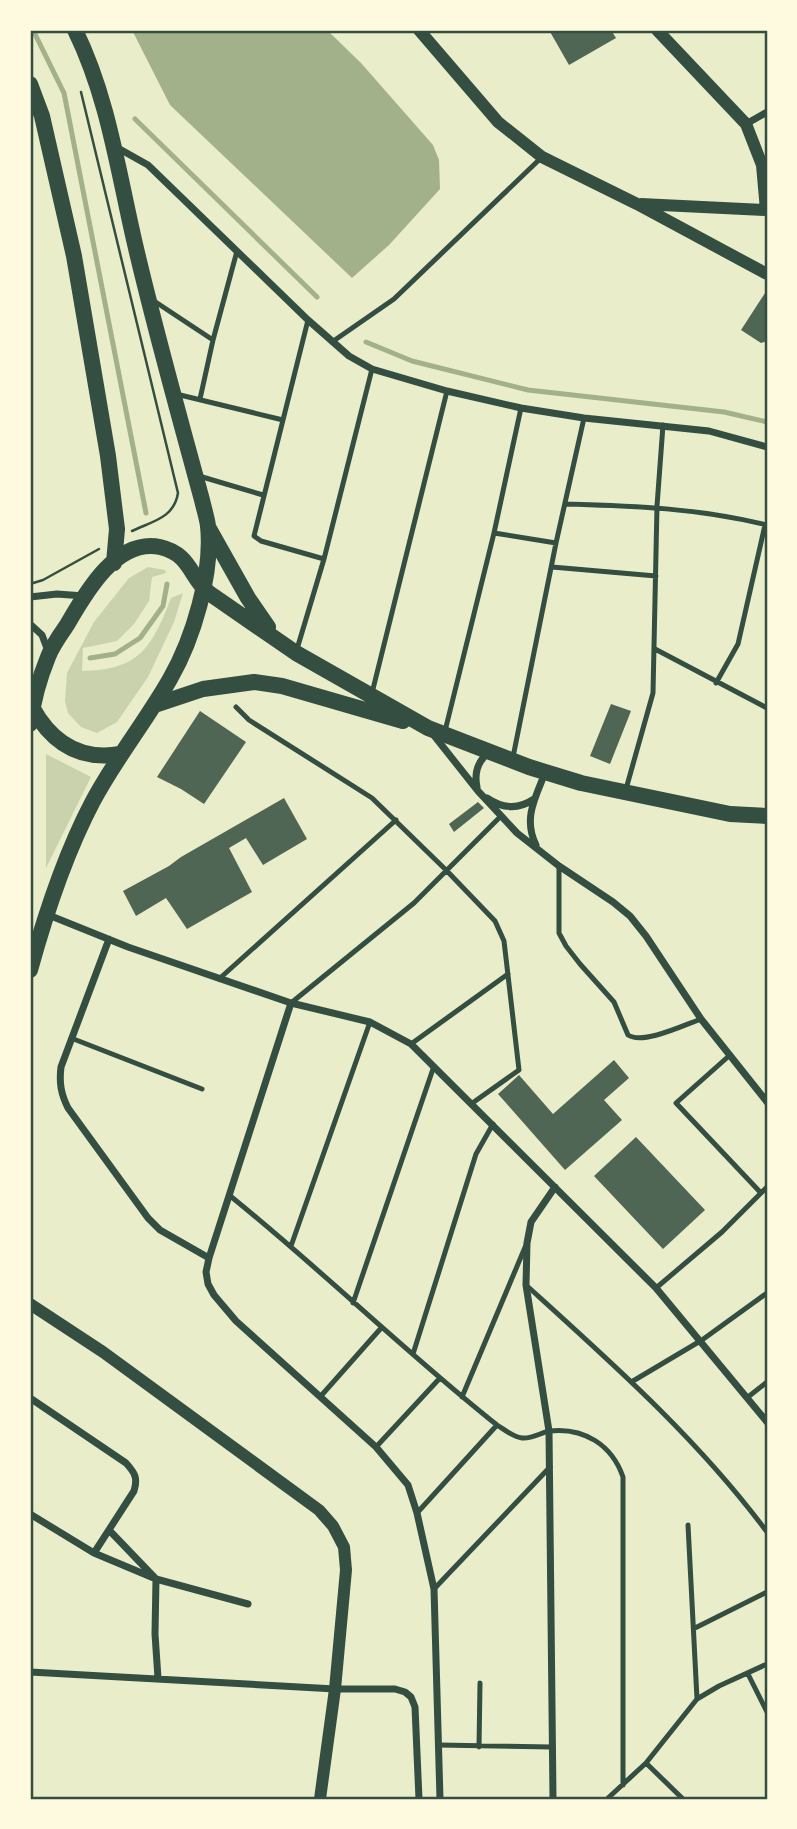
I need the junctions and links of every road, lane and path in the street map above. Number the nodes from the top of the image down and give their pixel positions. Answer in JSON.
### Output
{"nodes":[{"id":1,"x":75,"y":30,"type":"edge"},
{"id":2,"x":419,"y":30,"type":"edge"},
{"id":3,"x":657,"y":30,"type":"edge"},
{"id":4,"x":30,"y":84,"type":"edge"},
{"id":5,"x":80,"y":90,"type":"dead end"},
{"id":6,"x":767,"y":112,"type":"edge"},
{"id":7,"x":746,"y":124,"type":"junction"},
{"id":8,"x":113,"y":145,"type":"junction"},
{"id":9,"x":542,"y":157,"type":"junction"},
{"id":10,"x":637,"y":204,"type":"junction"},
{"id":11,"x":766,"y":210,"type":"edge"},
{"id":12,"x":237,"y":251,"type":"junction"},
{"id":13,"x":767,"y":274,"type":"edge"},
{"id":14,"x":147,"y":296,"type":"junction"},
{"id":15,"x":308,"y":320,"type":"junction"},
{"id":16,"x":213,"y":340,"type":"junction"},
{"id":17,"x":332,"y":342,"type":"junction"},
{"id":18,"x":372,"y":369,"type":"junction"},
{"id":19,"x":446,"y":391,"type":"junction"},
{"id":20,"x":173,"y":393,"type":"junction"},
{"id":21,"x":200,"y":398,"type":"junction"},
{"id":22,"x":521,"y":408,"type":"junction"},
{"id":23,"x":584,"y":418,"type":"junction"},
{"id":24,"x":283,"y":419,"type":"junction"},
{"id":25,"x":663,"y":425,"type":"junction"},
{"id":26,"x":767,"y":447,"type":"edge"},
{"id":27,"x":195,"y":475,"type":"junction"},
{"id":28,"x":263,"y":495,"type":"junction"},
{"id":29,"x":565,"y":504,"type":"junction"},
{"id":30,"x":657,"y":506,"type":"junction"},
{"id":31,"x":766,"y":525,"type":"edge"},
{"id":32,"x":208,"y":527,"type":"junction"},
{"id":33,"x":494,"y":534,"type":"junction"},
{"id":34,"x":117,"y":539,"type":"junction"},
{"id":35,"x":556,"y":543,"type":"junction"},
{"id":36,"x":324,"y":559,"type":"junction"},
{"id":37,"x":114,"y":563,"type":"junction"},
{"id":38,"x":552,"y":567,"type":"junction"},
{"id":39,"x":656,"y":576,"type":"junction"},
{"id":40,"x":30,"y":584,"type":"edge"},
{"id":41,"x":202,"y":589,"type":"junction"},
{"id":42,"x":85,"y":596,"type":"junction"},
{"id":43,"x":30,"y":597,"type":"edge"},
{"id":44,"x":30,"y":624,"type":"edge"},
{"id":45,"x":279,"y":641,"type":"junction"},
{"id":46,"x":654,"y":649,"type":"junction"},
{"id":47,"x":296,"y":653,"type":"junction"},
{"id":48,"x":49,"y":655,"type":"junction"},
{"id":49,"x":716,"y":683,"type":"junction"},
{"id":50,"x":371,"y":697,"type":"junction"},
{"id":51,"x":155,"y":705,"type":"junction"},
{"id":52,"x":32,"y":707,"type":"junction"},
{"id":53,"x":236,"y":707,"type":"dead end"},
{"id":54,"x":767,"y":708,"type":"edge"},
{"id":55,"x":30,"y":724,"type":"edge"},
{"id":56,"x":426,"y":727,"type":"junction"},
{"id":57,"x":444,"y":734,"type":"junction"},
{"id":58,"x":489,"y":752,"type":"junction"},
{"id":59,"x":120,"y":754,"type":"junction"},
{"id":60,"x":513,"y":761,"type":"junction"},
{"id":61,"x":545,"y":772,"type":"junction"},
{"id":62,"x":478,"y":791,"type":"junction"},
{"id":63,"x":625,"y":792,"type":"junction"},
{"id":64,"x":535,"y":798,"type":"junction"},
{"id":65,"x":767,"y":816,"type":"edge"},
{"id":66,"x":500,"y":817,"type":"junction"},
{"id":67,"x":396,"y":820,"type":"junction"},
{"id":68,"x":538,"y":849,"type":"junction"},
{"id":69,"x":559,"y":866,"type":"junction"},
{"id":70,"x":446,"y":870,"type":"junction"},
{"id":71,"x":46,"y":914,"type":"junction"},
{"id":72,"x":109,"y":939,"type":"junction"},
{"id":73,"x":30,"y":970,"type":"edge"},
{"id":74,"x":508,"y":974,"type":"junction"},
{"id":75,"x":219,"y":979,"type":"junction"},
{"id":76,"x":291,"y":1003,"type":"junction"},
{"id":77,"x":701,"y":1019,"type":"junction"},
{"id":78,"x":370,"y":1022,"type":"junction"},
{"id":79,"x":71,"y":1038,"type":"junction"},
{"id":80,"x":411,"y":1044,"type":"junction"},
{"id":81,"x":730,"y":1055,"type":"junction"},
{"id":82,"x":434,"y":1066,"type":"junction"},
{"id":83,"x":202,"y":1089,"type":"dead end"},
{"id":84,"x":767,"y":1102,"type":"edge"},
{"id":85,"x":471,"y":1104,"type":"junction"},
{"id":86,"x":493,"y":1124,"type":"junction"},
{"id":87,"x":555,"y":1187,"type":"junction"},
{"id":88,"x":767,"y":1187,"type":"edge"},
{"id":89,"x":761,"y":1194,"type":"junction"},
{"id":90,"x":229,"y":1195,"type":"junction"},
{"id":91,"x":527,"y":1243,"type":"junction"},
{"id":92,"x":291,"y":1246,"type":"junction"},
{"id":93,"x":209,"y":1258,"type":"junction"},
{"id":94,"x":526,"y":1285,"type":"junction"},
{"id":95,"x":656,"y":1288,"type":"junction"},
{"id":96,"x":767,"y":1293,"type":"edge"},
{"id":97,"x":353,"y":1303,"type":"junction"},
{"id":98,"x":30,"y":1304,"type":"edge"},
{"id":99,"x":382,"y":1327,"type":"junction"},
{"id":100,"x":702,"y":1340,"type":"junction"},
{"id":101,"x":413,"y":1354,"type":"junction"},
{"id":102,"x":440,"y":1378,"type":"junction"},
{"id":103,"x":633,"y":1381,"type":"junction"},
{"id":104,"x":767,"y":1382,"type":"edge"},
{"id":105,"x":320,"y":1397,"type":"junction"},
{"id":106,"x":462,"y":1397,"type":"junction"},
{"id":107,"x":748,"y":1397,"type":"junction"},
{"id":108,"x":30,"y":1398,"type":"edge"},
{"id":109,"x":767,"y":1422,"type":"edge"},
{"id":110,"x":497,"y":1425,"type":"junction"},
{"id":111,"x":549,"y":1431,"type":"junction"},
{"id":112,"x":376,"y":1447,"type":"junction"},
{"id":113,"x":550,"y":1467,"type":"junction"},
{"id":114,"x":417,"y":1513,"type":"junction"},
{"id":115,"x":30,"y":1514,"type":"edge"},
{"id":116,"x":688,"y":1525,"type":"dead end"},
{"id":117,"x":109,"y":1530,"type":"junction"},
{"id":118,"x":767,"y":1532,"type":"edge"},
{"id":119,"x":94,"y":1553,"type":"junction"},
{"id":120,"x":156,"y":1579,"type":"junction"},
{"id":121,"x":434,"y":1589,"type":"junction"},
{"id":122,"x":767,"y":1592,"type":"edge"},
{"id":123,"x":248,"y":1604,"type":"dead end"},
{"id":124,"x":695,"y":1628,"type":"junction"},
{"id":125,"x":767,"y":1664,"type":"edge"},
{"id":126,"x":30,"y":1672,"type":"edge"},
{"id":127,"x":748,"y":1674,"type":"junction"},
{"id":128,"x":158,"y":1678,"type":"junction"},
{"id":129,"x":480,"y":1683,"type":"dead end"},
{"id":130,"x":335,"y":1689,"type":"junction"},
{"id":131,"x":697,"y":1699,"type":"junction"},
{"id":132,"x":767,"y":1712,"type":"edge"},
{"id":133,"x":438,"y":1745,"type":"junction"},
{"id":134,"x":551,"y":1746,"type":"junction"},
{"id":135,"x":479,"y":1747,"type":"junction"},
{"id":136,"x":646,"y":1763,"type":"junction"},
{"id":137,"x":623,"y":1785,"type":"junction"},
{"id":138,"x":320,"y":1799,"type":"edge"},
{"id":139,"x":419,"y":1799,"type":"edge"},
{"id":140,"x":440,"y":1799,"type":"edge"},
{"id":141,"x":553,"y":1799,"type":"edge"},
{"id":142,"x":608,"y":1799,"type":"edge"},
{"id":143,"x":683,"y":1799,"type":"edge"}],
"edges":[{"from":1,"to":8,"type":"main road"},
{"from":2,"to":9,"type":"street"},
{"from":3,"to":7,"type":"street"},
{"from":4,"to":34,"type":"main road"},
{"from":5,"to":34,"type":"path"},
{"from":6,"to":7,"type":"street"},
{"from":7,"to":11,"type":"street"},
{"from":8,"to":12,"type":"street"},
{"from":8,"to":14,"type":"main road"},
{"from":9,"to":10,"type":"street"},
{"from":9,"to":17,"type":"lane"},
{"from":10,"to":11,"type":"street"},
{"from":10,"to":13,"type":"street"},
{"from":12,"to":15,"type":"street"},
{"from":12,"to":16,"type":"lane"},
{"from":14,"to":16,"type":"lane"},
{"from":14,"to":20,"type":"main road"},
{"from":15,"to":17,"type":"street"},
{"from":15,"to":24,"type":"lane"},
{"from":16,"to":21,"type":"lane"},
{"from":17,"to":18,"type":"street"},
{"from":18,"to":19,"type":"street"},
{"from":18,"to":36,"type":"lane"},
{"from":19,"to":22,"type":"street"},
{"from":19,"to":50,"type":"lane"},
{"from":20,"to":21,"type":"lane"},
{"from":20,"to":27,"type":"main road"},
{"from":21,"to":24,"type":"lane"},
{"from":22,"to":23,"type":"street"},
{"from":22,"to":33,"type":"lane"},
{"from":23,"to":25,"type":"street"},
{"from":23,"to":29,"type":"lane"},
{"from":24,"to":28,"type":"lane"},
{"from":25,"to":26,"type":"street"},
{"from":25,"to":30,"type":"lane"},
{"from":27,"to":28,"type":"lane"},
{"from":27,"to":32,"type":"main road"},
{"from":28,"to":36,"type":"lane"},
{"from":29,"to":30,"type":"lane"},
{"from":29,"to":35,"type":"lane"},
{"from":30,"to":31,"type":"lane"},
{"from":30,"to":39,"type":"lane"},
{"from":31,"to":49,"type":"lane"},
{"from":32,"to":41,"type":"main road"},
{"from":32,"to":45,"type":"main road"},
{"from":33,"to":35,"type":"lane"},
{"from":33,"to":57,"type":"lane"},
{"from":34,"to":37,"type":"main road"},
{"from":34,"to":40,"type":"path"},
{"from":35,"to":38,"type":"lane"},
{"from":36,"to":47,"type":"lane"},
{"from":37,"to":41,"type":"main road"},
{"from":37,"to":42,"type":"main road"},
{"from":38,"to":39,"type":"lane"},
{"from":38,"to":60,"type":"lane"},
{"from":39,"to":46,"type":"lane"},
{"from":41,"to":45,"type":"main road"},
{"from":41,"to":51,"type":"main road"},
{"from":42,"to":43,"type":"street"},
{"from":42,"to":48,"type":"main road"},
{"from":44,"to":48,"type":"street"},
{"from":45,"to":47,"type":"main road"},
{"from":46,"to":49,"type":"lane"},
{"from":46,"to":63,"type":"lane"},
{"from":47,"to":50,"type":"main road"},
{"from":48,"to":52,"type":"main road"},
{"from":49,"to":54,"type":"lane"},
{"from":50,"to":56,"type":"main road"},
{"from":51,"to":56,"type":"main road"},
{"from":51,"to":59,"type":"main road"},
{"from":52,"to":55,"type":"main road"},
{"from":52,"to":59,"type":"main road"},
{"from":53,"to":67,"type":"lane"},
{"from":56,"to":57,"type":"main road"},
{"from":56,"to":62,"type":"street"},
{"from":57,"to":58,"type":"main road"},
{"from":58,"to":60,"type":"main road"},
{"from":58,"to":62,"type":"street"},
{"from":59,"to":71,"type":"main road"},
{"from":60,"to":61,"type":"main road"},
{"from":61,"to":63,"type":"main road"},
{"from":61,"to":64,"type":"street"},
{"from":62,"to":64,"type":"street"},
{"from":62,"to":66,"type":"street"},
{"from":63,"to":65,"type":"main road"},
{"from":64,"to":68,"type":"street"},
{"from":66,"to":68,"type":"street"},
{"from":66,"to":70,"type":"lane"},
{"from":67,"to":70,"type":"lane"},
{"from":67,"to":75,"type":"lane"},
{"from":68,"to":69,"type":"street"},
{"from":69,"to":77,"type":"street"},
{"from":69,"to":77,"type":"lane"},
{"from":70,"to":74,"type":"lane"},
{"from":70,"to":76,"type":"lane"},
{"from":71,"to":72,"type":"street"},
{"from":71,"to":73,"type":"main road"},
{"from":72,"to":75,"type":"street"},
{"from":72,"to":79,"type":"street"},
{"from":74,"to":80,"type":"lane"},
{"from":74,"to":85,"type":"lane"},
{"from":75,"to":76,"type":"street"},
{"from":76,"to":78,"type":"street"},
{"from":76,"to":90,"type":"street"},
{"from":77,"to":81,"type":"street"},
{"from":78,"to":80,"type":"street"},
{"from":78,"to":92,"type":"lane"},
{"from":79,"to":83,"type":"lane"},
{"from":79,"to":93,"type":"street"},
{"from":80,"to":82,"type":"street"},
{"from":81,"to":84,"type":"street"},
{"from":81,"to":89,"type":"lane"},
{"from":82,"to":85,"type":"street"},
{"from":82,"to":97,"type":"lane"},
{"from":85,"to":86,"type":"street"},
{"from":86,"to":87,"type":"street"},
{"from":86,"to":101,"type":"lane"},
{"from":87,"to":91,"type":"street"},
{"from":87,"to":95,"type":"street"},
{"from":88,"to":89,"type":"lane"},
{"from":89,"to":95,"type":"lane"},
{"from":90,"to":92,"type":"lane"},
{"from":90,"to":93,"type":"street"},
{"from":91,"to":94,"type":"street"},
{"from":91,"to":106,"type":"lane"},
{"from":92,"to":97,"type":"lane"},
{"from":93,"to":105,"type":"street"},
{"from":94,"to":103,"type":"lane"},
{"from":94,"to":111,"type":"street"},
{"from":95,"to":100,"type":"street"},
{"from":96,"to":100,"type":"lane"},
{"from":97,"to":99,"type":"lane"},
{"from":98,"to":130,"type":"street"},
{"from":99,"to":101,"type":"lane"},
{"from":99,"to":105,"type":"lane"},
{"from":100,"to":103,"type":"lane"},
{"from":100,"to":107,"type":"street"},
{"from":101,"to":102,"type":"lane"},
{"from":102,"to":106,"type":"lane"},
{"from":102,"to":112,"type":"lane"},
{"from":103,"to":118,"type":"lane"},
{"from":104,"to":107,"type":"lane"},
{"from":105,"to":112,"type":"street"},
{"from":106,"to":110,"type":"lane"},
{"from":107,"to":109,"type":"street"},
{"from":108,"to":117,"type":"street"},
{"from":110,"to":111,"type":"lane"},
{"from":110,"to":114,"type":"lane"},
{"from":111,"to":113,"type":"street"},
{"from":111,"to":137,"type":"lane"},
{"from":112,"to":114,"type":"street"},
{"from":113,"to":121,"type":"lane"},
{"from":113,"to":134,"type":"street"},
{"from":114,"to":121,"type":"street"},
{"from":115,"to":119,"type":"street"},
{"from":116,"to":124,"type":"lane"},
{"from":117,"to":119,"type":"street"},
{"from":117,"to":120,"type":"street"},
{"from":119,"to":120,"type":"street"},
{"from":120,"to":123,"type":"street"},
{"from":120,"to":128,"type":"street"},
{"from":121,"to":133,"type":"street"},
{"from":122,"to":124,"type":"lane"},
{"from":124,"to":131,"type":"lane"},
{"from":125,"to":127,"type":"lane"},
{"from":126,"to":128,"type":"street"},
{"from":127,"to":131,"type":"lane"},
{"from":127,"to":132,"type":"lane"},
{"from":128,"to":130,"type":"street"},
{"from":129,"to":135,"type":"lane"},
{"from":130,"to":138,"type":"street"},
{"from":130,"to":139,"type":"street"},
{"from":131,"to":136,"type":"lane"},
{"from":133,"to":135,"type":"lane"},
{"from":133,"to":140,"type":"street"},
{"from":134,"to":135,"type":"lane"},
{"from":134,"to":141,"type":"street"},
{"from":136,"to":137,"type":"lane"},
{"from":136,"to":143,"type":"lane"},
{"from":137,"to":142,"type":"lane"}]}
